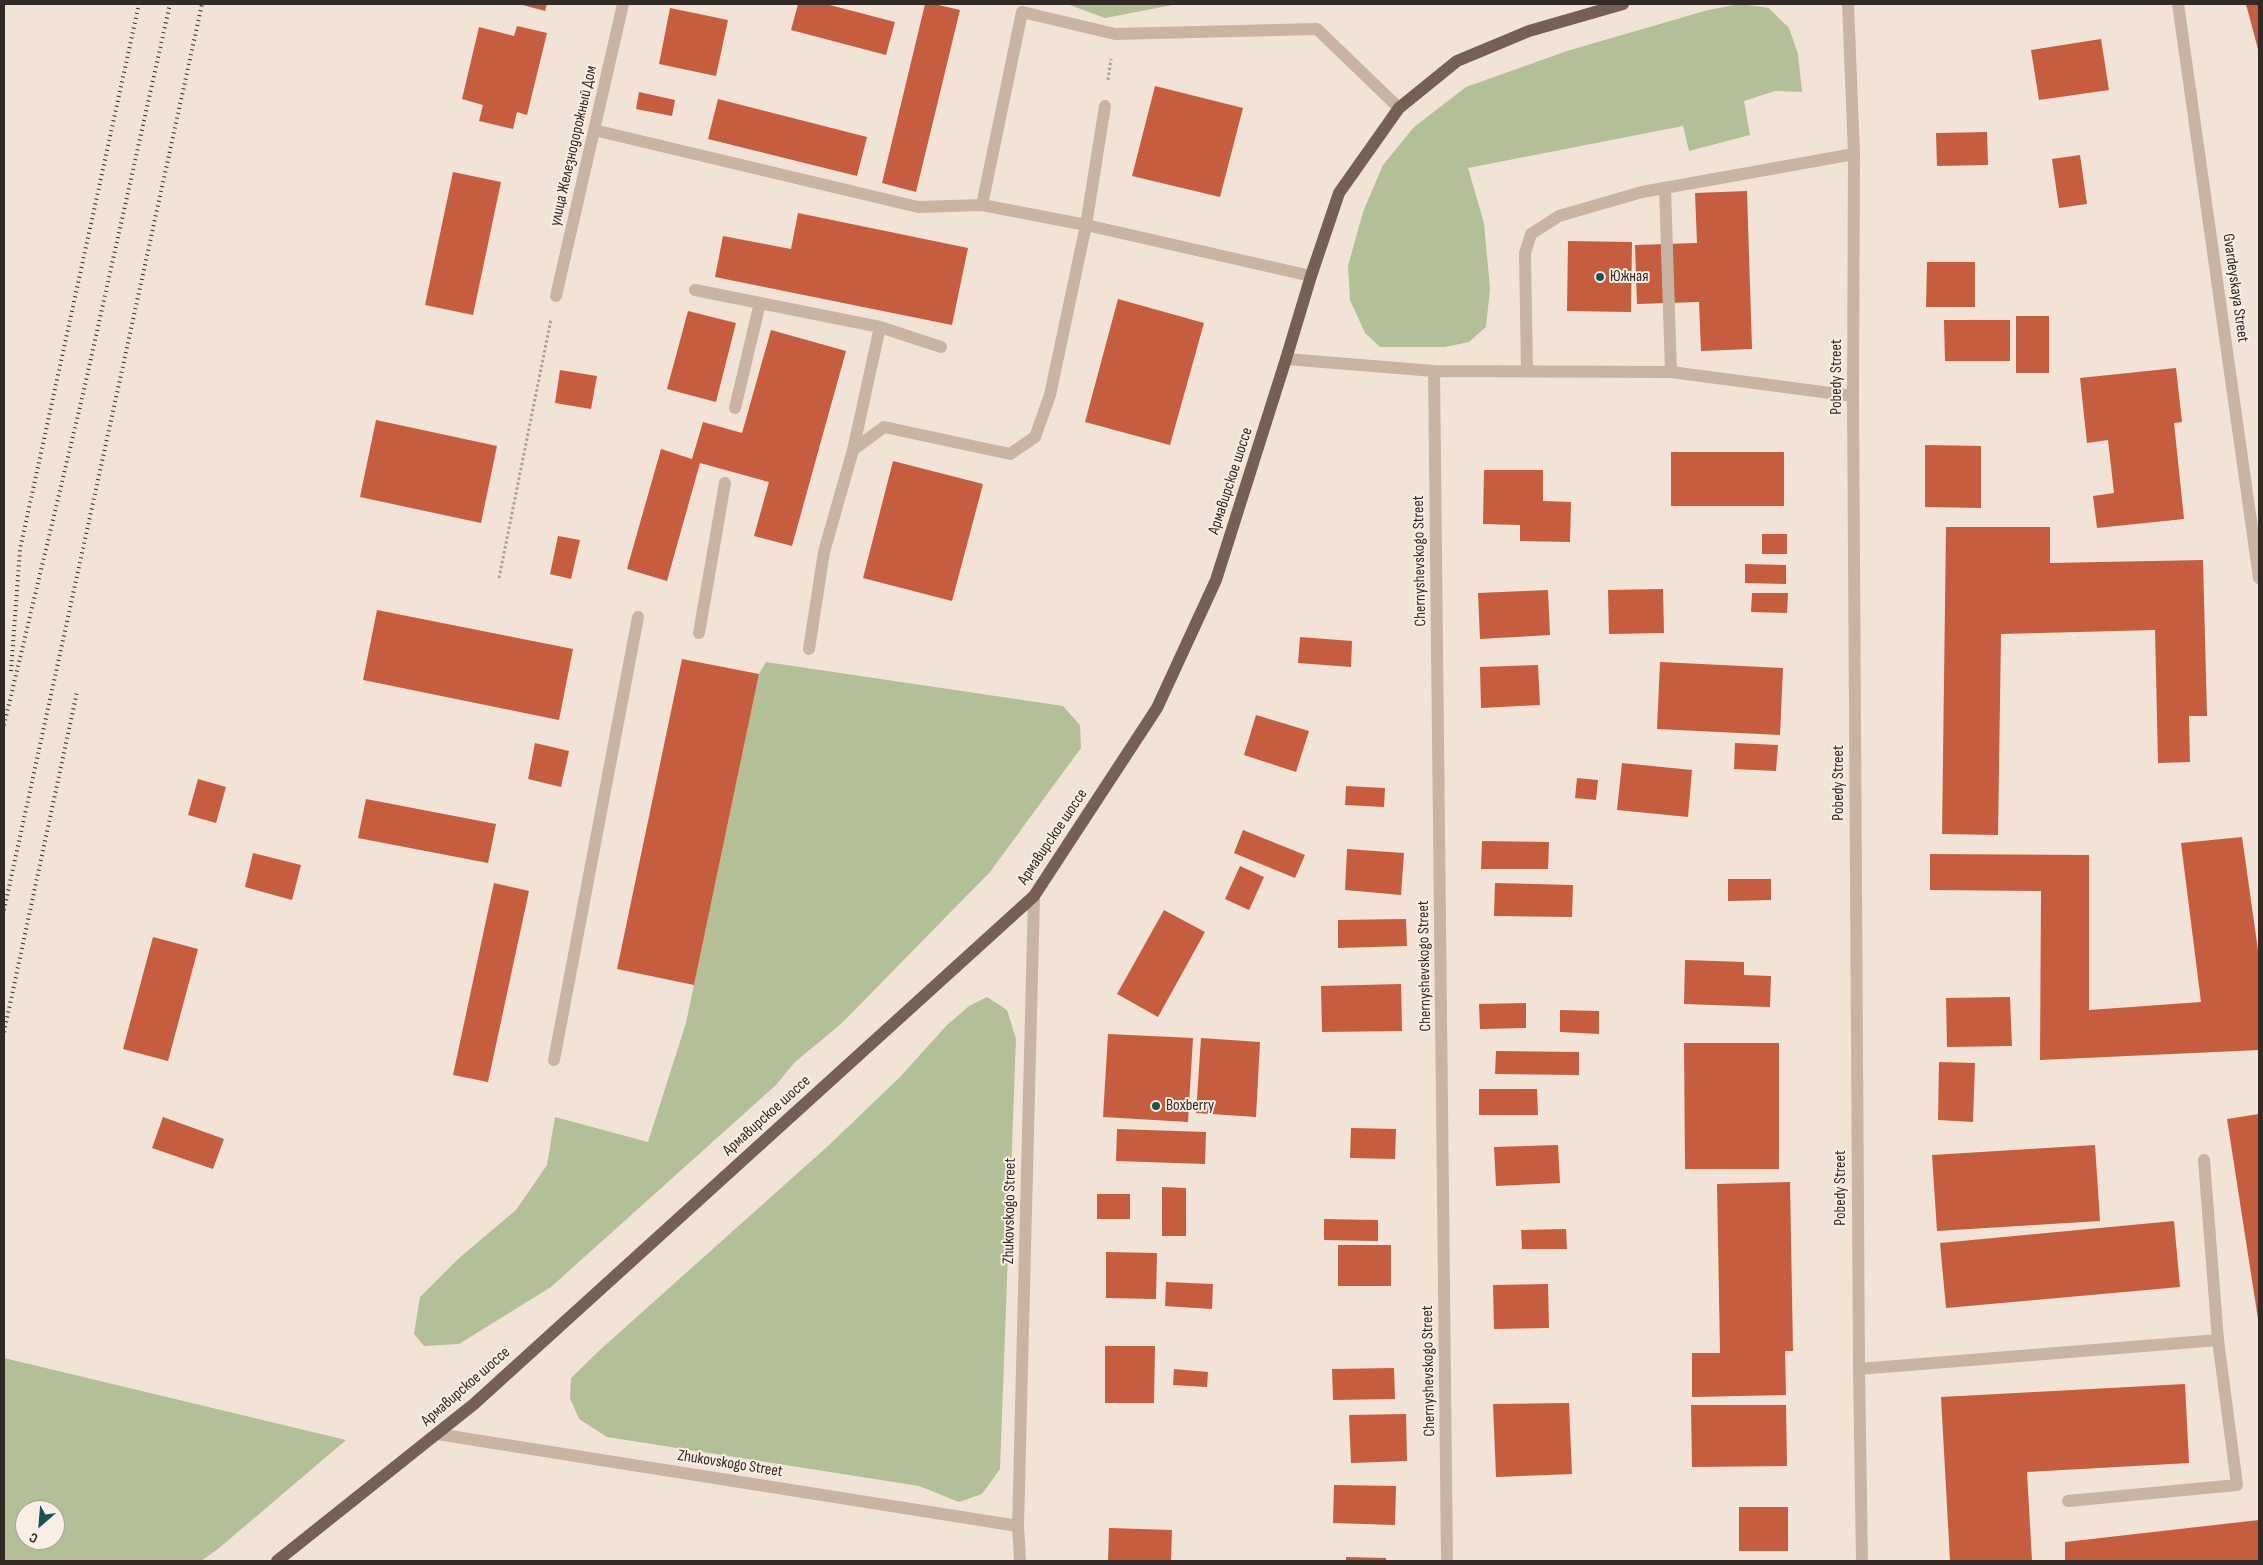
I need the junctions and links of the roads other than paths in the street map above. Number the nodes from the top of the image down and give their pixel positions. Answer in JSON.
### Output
{"nodes":[{"id":1,"x":623,"y":4,"type":"edge"},
{"id":2,"x":1623,"y":4,"type":"edge"},
{"id":3,"x":1848,"y":4,"type":"edge"},
{"id":4,"x":2178,"y":4,"type":"edge"},
{"id":5,"x":1105,"y":106,"type":"road end"},
{"id":6,"x":1399,"y":108,"type":"junction"},
{"id":7,"x":594,"y":130,"type":"junction"},
{"id":8,"x":1854,"y":154,"type":"junction"},
{"id":9,"x":1665,"y":188,"type":"junction"},
{"id":10,"x":982,"y":205,"type":"junction"},
{"id":11,"x":1086,"y":225,"type":"junction"},
{"id":12,"x":1311,"y":276,"type":"junction"},
{"id":13,"x":695,"y":290,"type":"dead end"},
{"id":14,"x":556,"y":296,"type":"road end"},
{"id":15,"x":760,"y":303,"type":"junction"},
{"id":16,"x":880,"y":327,"type":"junction"},
{"id":17,"x":941,"y":347,"type":"dead end"},
{"id":18,"x":1286,"y":359,"type":"junction"},
{"id":19,"x":1434,"y":371,"type":"junction"},
{"id":20,"x":1527,"y":371,"type":"junction"},
{"id":21,"x":1671,"y":372,"type":"junction"},
{"id":22,"x":1853,"y":396,"type":"junction"},
{"id":23,"x":735,"y":408,"type":"dead end"},
{"id":24,"x":852,"y":450,"type":"junction"},
{"id":25,"x":725,"y":483,"type":"dead end"},
{"id":26,"x":2259,"y":578,"type":"edge"},
{"id":27,"x":638,"y":617,"type":"dead end"},
{"id":28,"x":699,"y":633,"type":"dead end"},
{"id":29,"x":809,"y":649,"type":"dead end"},
{"id":30,"x":1034,"y":896,"type":"junction"},
{"id":31,"x":554,"y":1060,"type":"dead end"},
{"id":32,"x":2204,"y":1160,"type":"dead end"},
{"id":33,"x":2218,"y":1340,"type":"junction"},
{"id":34,"x":1859,"y":1369,"type":"junction"},
{"id":35,"x":437,"y":1434,"type":"junction"},
{"id":36,"x":2068,"y":1501,"type":"dead end"},
{"id":37,"x":1018,"y":1526,"type":"junction"},
{"id":38,"x":277,"y":1561,"type":"edge"},
{"id":39,"x":1020,"y":1561,"type":"edge"},
{"id":40,"x":1448,"y":1561,"type":"edge"},
{"id":41,"x":1862,"y":1561,"type":"edge"}],
"edges":[{"from":1,"to":7,"type":"street","name":"улица Железнодорожный Дом"},
{"from":2,"to":6,"type":"main road","name":"Армавирское шоссе"},
{"from":3,"to":8,"type":"street","name":"Pobedy Street"},
{"from":4,"to":26,"type":"street","name":"Gvardeyskaya Street"},
{"from":5,"to":11,"type":"street"},
{"from":6,"to":10,"type":"street"},
{"from":6,"to":12,"type":"main road","name":"Армавирское шоссе"},
{"from":7,"to":10,"type":"street"},
{"from":7,"to":14,"type":"street","name":"улица Железнодорожный Дом"},
{"from":8,"to":9,"type":"street"},
{"from":8,"to":22,"type":"street","name":"Pobedy Street"},
{"from":9,"to":20,"type":"street"},
{"from":9,"to":21,"type":"street"},
{"from":10,"to":11,"type":"street"},
{"from":11,"to":12,"type":"street"},
{"from":11,"to":24,"type":"street"},
{"from":12,"to":18,"type":"main road","name":"Армавирское шоссе"},
{"from":13,"to":15,"type":"street"},
{"from":15,"to":16,"type":"street"},
{"from":15,"to":23,"type":"street"},
{"from":16,"to":17,"type":"street"},
{"from":16,"to":24,"type":"street"},
{"from":18,"to":19,"type":"street"},
{"from":18,"to":30,"type":"main road","name":"Армавирское шоссе"},
{"from":19,"to":20,"type":"street"},
{"from":19,"to":40,"type":"street","name":"Chernyshevskogo Street"},
{"from":20,"to":21,"type":"street"},
{"from":21,"to":22,"type":"street"},
{"from":22,"to":34,"type":"street","name":"Pobedy Street"},
{"from":24,"to":29,"type":"street"},
{"from":25,"to":28,"type":"street"},
{"from":27,"to":31,"type":"street"},
{"from":30,"to":35,"type":"main road","name":"Армавирское шоссе"},
{"from":30,"to":37,"type":"street","name":"Zhukovskogo Street"},
{"from":32,"to":33,"type":"street"},
{"from":33,"to":34,"type":"street"},
{"from":33,"to":36,"type":"street"},
{"from":34,"to":41,"type":"street","name":"Pobedy Street"},
{"from":35,"to":37,"type":"street","name":"Zhukovskogo Street"},
{"from":35,"to":38,"type":"main road","name":"Армавирское шоссе"},
{"from":37,"to":39,"type":"street","name":"Zhukovskogo Street"}]}
